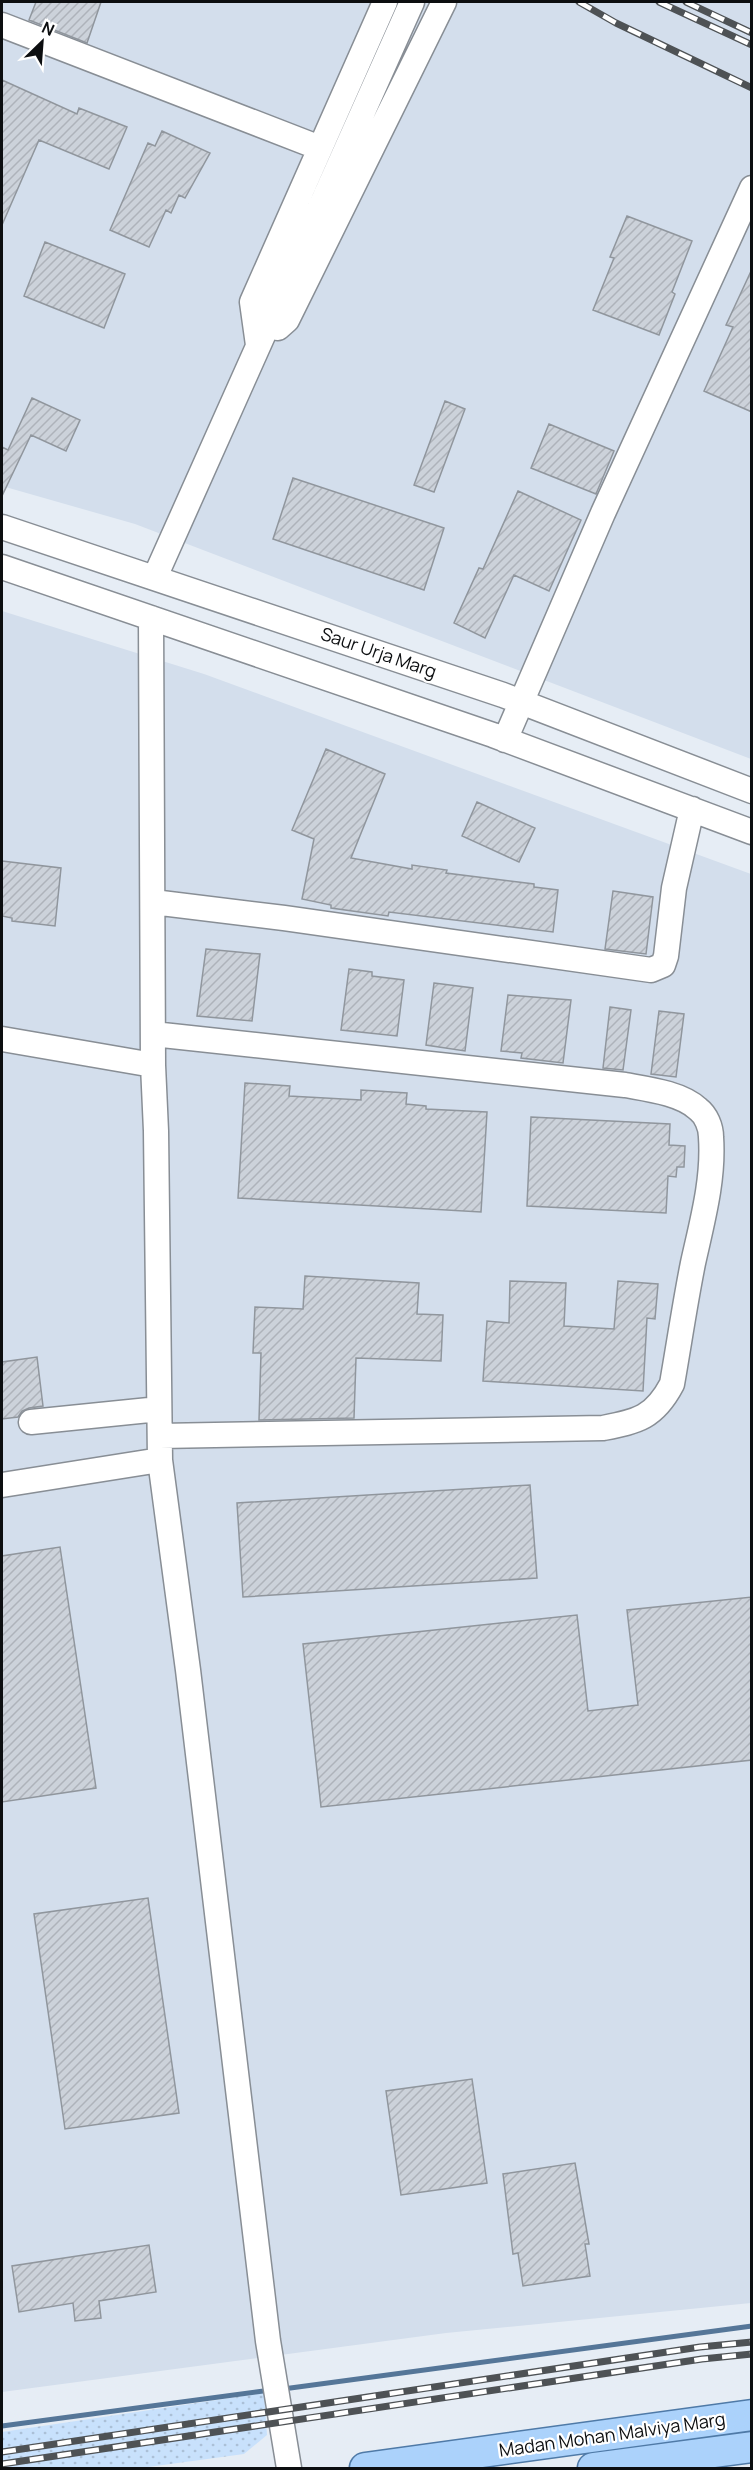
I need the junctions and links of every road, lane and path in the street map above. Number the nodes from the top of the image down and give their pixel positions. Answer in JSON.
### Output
{"nodes":[{"id":1,"x":385,"y":2,"type":"edge"},
{"id":2,"x":412,"y":2,"type":"edge"},
{"id":3,"x":444,"y":2,"type":"edge"},
{"id":4,"x":2,"y":25,"type":"edge"},
{"id":5,"x":320,"y":148,"type":"junction"},
{"id":6,"x":752,"y":188,"type":"edge"},
{"id":7,"x":258,"y":345,"type":"junction"},
{"id":8,"x":2,"y":527,"type":"edge"},
{"id":9,"x":2,"y":567,"type":"edge"},
{"id":10,"x":156,"y":578,"type":"junction"},
{"id":11,"x":152,"y":618,"type":"junction"},
{"id":12,"x":522,"y":702,"type":"junction"},
{"id":13,"x":505,"y":740,"type":"junction"},
{"id":14,"x":752,"y":791,"type":"edge"},
{"id":15,"x":692,"y":809,"type":"junction"},
{"id":16,"x":752,"y":832,"type":"edge"},
{"id":17,"x":153,"y":902,"type":"junction"},
{"id":18,"x":153,"y":1034,"type":"junction"},
{"id":19,"x":2,"y":1039,"type":"edge"},
{"id":20,"x":153,"y":1065,"type":"junction"},
{"id":21,"x":159,"y":1409,"type":"junction"},
{"id":22,"x":31,"y":1422,"type":"dead end"},
{"id":23,"x":160,"y":1448,"type":"junction"},
{"id":24,"x":2,"y":1485,"type":"edge"},
{"id":25,"x":752,"y":2415,"type":"edge"},
{"id":26,"x":752,"y":2447,"type":"edge"},
{"id":27,"x":290,"y":2469,"type":"edge"},
{"id":28,"x":365,"y":2469,"type":"edge"},
{"id":29,"x":593,"y":2469,"type":"edge"}],
"edges":[{"from":1,"to":5,"type":"street"},
{"from":2,"to":7,"type":"street"},
{"from":3,"to":7,"type":"street"},
{"from":4,"to":5,"type":"street"},
{"from":5,"to":7,"type":"street"},
{"from":6,"to":12,"type":"street"},
{"from":7,"to":10,"type":"street"},
{"from":8,"to":10,"type":"street","name":"Saur Urja Marg"},
{"from":9,"to":11,"type":"street"},
{"from":10,"to":12,"type":"street","name":"Saur Urja Marg"},
{"from":11,"to":13,"type":"street"},
{"from":11,"to":17,"type":"street"},
{"from":12,"to":13,"type":"street"},
{"from":12,"to":14,"type":"street","name":"Saur Urja Marg"},
{"from":13,"to":15,"type":"street"},
{"from":15,"to":16,"type":"street"},
{"from":15,"to":17,"type":"street"},
{"from":17,"to":18,"type":"street"},
{"from":18,"to":20,"type":"street"},
{"from":18,"to":23,"type":"street"},
{"from":19,"to":20,"type":"street"},
{"from":20,"to":21,"type":"street"},
{"from":21,"to":22,"type":"street"},
{"from":21,"to":23,"type":"street"},
{"from":23,"to":24,"type":"street"},
{"from":23,"to":27,"type":"street"},
{"from":25,"to":28,"type":"main road","name":"Madan Mohan Malviya Marg"},
{"from":26,"to":29,"type":"main road","name":"Madan Mohan Malviya Marg"}]}
